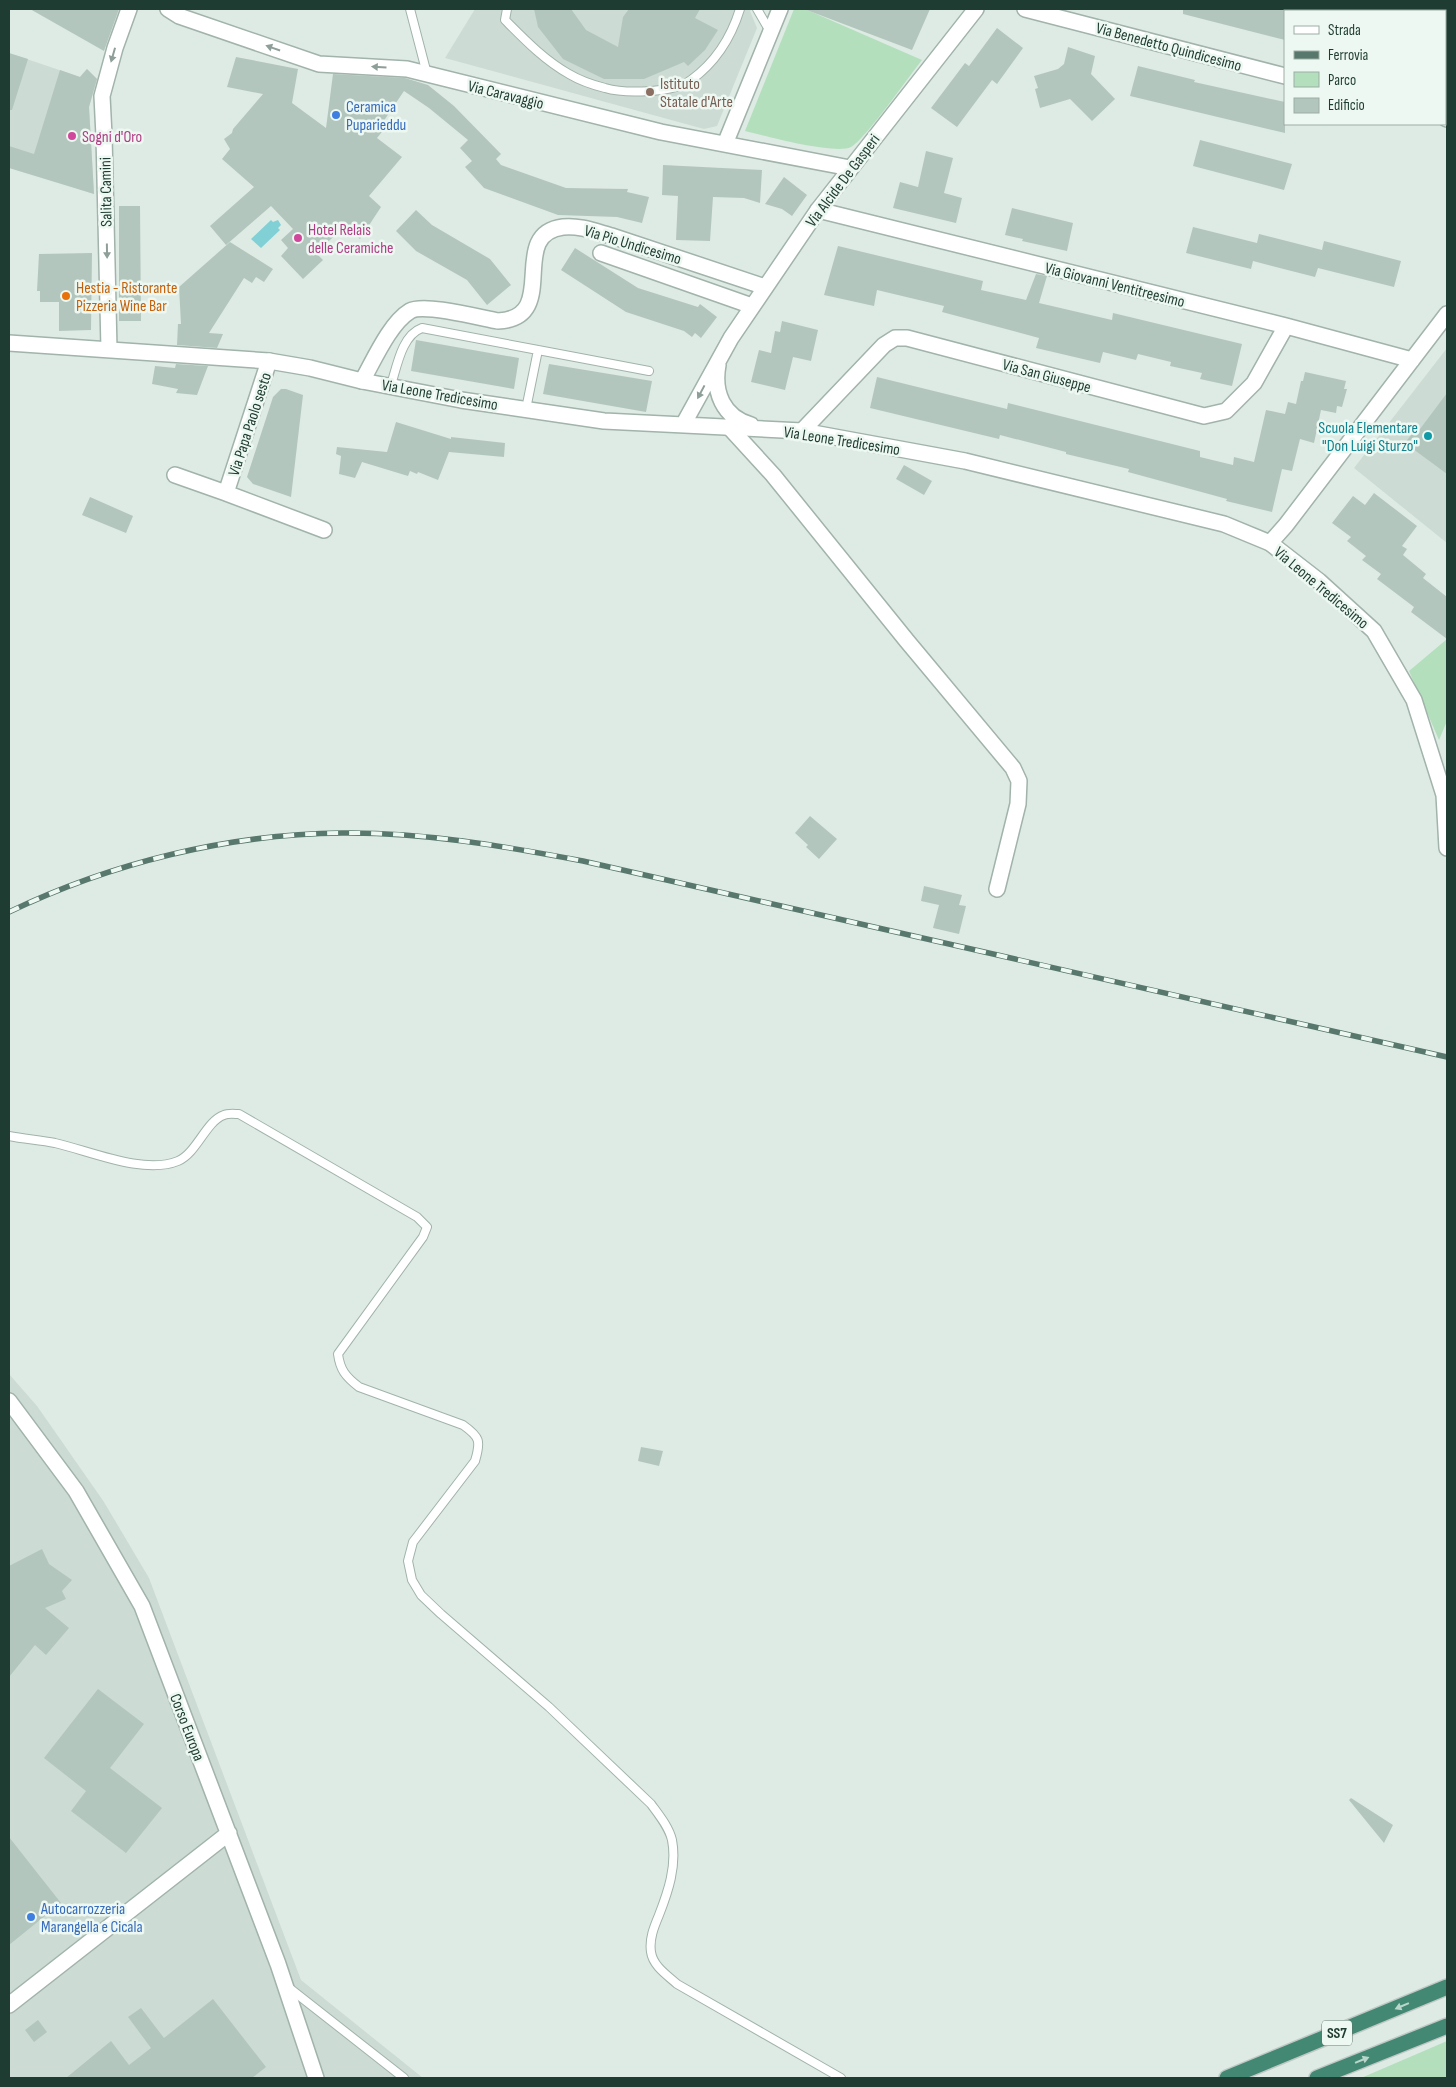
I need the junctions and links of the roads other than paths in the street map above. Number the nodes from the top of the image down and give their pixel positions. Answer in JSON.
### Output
{"nodes":[{"id":1,"x":128,"y":9,"type":"edge"},
{"id":2,"x":168,"y":9,"type":"edge"},
{"id":3,"x":410,"y":9,"type":"edge"},
{"id":4,"x":506,"y":9,"type":"edge"},
{"id":5,"x":740,"y":9,"type":"edge"},
{"id":6,"x":757,"y":9,"type":"edge"},
{"id":7,"x":780,"y":9,"type":"edge"},
{"id":8,"x":976,"y":9,"type":"edge"},
{"id":9,"x":1025,"y":9,"type":"edge"},
{"id":10,"x":771,"y":33,"type":"junction"},
{"id":11,"x":427,"y":74,"type":"junction"},
{"id":12,"x":1284,"y":76,"type":"edge"},
{"id":13,"x":725,"y":144,"type":"junction"},
{"id":14,"x":850,"y":168,"type":"junction"},
{"id":15,"x":818,"y":210,"type":"junction"},
{"id":16,"x":601,"y":253,"type":"dead end"},
{"id":17,"x":765,"y":287,"type":"junction"},
{"id":18,"x":752,"y":306,"type":"junction"},
{"id":19,"x":1447,"y":314,"type":"edge"},
{"id":20,"x":1286,"y":326,"type":"junction"},
{"id":21,"x":9,"y":343,"type":"edge"},
{"id":22,"x":109,"y":349,"type":"junction"},
{"id":23,"x":538,"y":350,"type":"junction"},
{"id":24,"x":719,"y":358,"type":"junction"},
{"id":25,"x":1412,"y":360,"type":"junction"},
{"id":26,"x":270,"y":361,"type":"junction"},
{"id":27,"x":649,"y":371,"type":"dead end"},
{"id":28,"x":362,"y":380,"type":"junction"},
{"id":29,"x":391,"y":385,"type":"junction"},
{"id":30,"x":717,"y":392,"type":"junction"},
{"id":31,"x":526,"y":409,"type":"junction"},
{"id":32,"x":683,"y":425,"type":"junction"},
{"id":33,"x":706,"y":426,"type":"junction"},
{"id":34,"x":729,"y":427,"type":"junction"},
{"id":35,"x":768,"y":429,"type":"junction"},
{"id":36,"x":802,"y":431,"type":"junction"},
{"id":37,"x":175,"y":475,"type":"dead end"},
{"id":38,"x":226,"y":493,"type":"junction"},
{"id":39,"x":324,"y":530,"type":"dead end"},
{"id":40,"x":1270,"y":543,"type":"junction"},
{"id":41,"x":1447,"y":848,"type":"edge"},
{"id":42,"x":997,"y":889,"type":"dead end"},
{"id":43,"x":9,"y":1136,"type":"edge"},
{"id":44,"x":9,"y":1402,"type":"edge"},
{"id":45,"x":229,"y":1833,"type":"junction"},
{"id":46,"x":284,"y":1985,"type":"junction"},
{"id":47,"x":1447,"y":1987,"type":"edge"},
{"id":48,"x":9,"y":2006,"type":"edge"},
{"id":49,"x":1447,"y":2026,"type":"edge"},
{"id":50,"x":316,"y":2078,"type":"edge"},
{"id":51,"x":404,"y":2078,"type":"edge"},
{"id":52,"x":840,"y":2078,"type":"edge"},
{"id":53,"x":1227,"y":2078,"type":"edge"},
{"id":54,"x":1317,"y":2078,"type":"edge"}],
"edges":[{"from":1,"to":22,"type":"street","name":"Salita Camini","one_way":true},
{"from":11,"to":2,"type":"street","name":"Via Caravaggio","one_way":true},
{"from":3,"to":11,"type":"lane"},
{"from":4,"to":5,"type":"lane"},
{"from":6,"to":10,"type":"lane"},
{"from":7,"to":10,"type":"street"},
{"from":8,"to":14,"type":"street","name":"Via Alcide De Gasperi"},
{"from":9,"to":12,"type":"street","name":"Via Benedetto Quindicesimo"},
{"from":10,"to":13,"type":"street"},
{"from":11,"to":13,"type":"street","name":"Via Caravaggio"},
{"from":13,"to":14,"type":"street","name":"Via Caravaggio"},
{"from":14,"to":15,"type":"street","name":"Via Alcide De Gasperi"},
{"from":15,"to":17,"type":"street","name":"Via Alcide De Gasperi"},
{"from":15,"to":20,"type":"street","name":"Via Giovanni Ventitreesimo"},
{"from":16,"to":18,"type":"street","name":"Via Pio Undicesimo"},
{"from":17,"to":18,"type":"street","name":"Via Alcide De Gasperi"},
{"from":17,"to":28,"type":"street","name":"Via Pio Undicesimo"},
{"from":18,"to":24,"type":"street","name":"Via Alcide De Gasperi"},
{"from":19,"to":25,"type":"street"},
{"from":20,"to":25,"type":"street","name":"Via Giovanni Ventitreesimo"},
{"from":20,"to":36,"type":"street","name":"Via San Giuseppe"},
{"from":21,"to":22,"type":"street","name":"Via Leone Tredicesimo"},
{"from":22,"to":26,"type":"street","name":"Via Leone Tredicesimo"},
{"from":23,"to":27,"type":"lane"},
{"from":23,"to":29,"type":"lane"},
{"from":23,"to":31,"type":"lane"},
{"from":24,"to":30,"type":"street","name":"Via Alcide De Gasperi"},
{"from":24,"to":32,"type":"street","name":"Via Alcide De Gasperi","one_way":true},
{"from":25,"to":40,"type":"street"},
{"from":26,"to":28,"type":"street","name":"Via Leone Tredicesimo"},
{"from":26,"to":38,"type":"street","name":"Via Papa Paolo sesto"},
{"from":28,"to":29,"type":"street","name":"Via Leone Tredicesimo"},
{"from":29,"to":31,"type":"street","name":"Via Leone Tredicesimo"},
{"from":30,"to":33,"type":"street","name":"Via Alcide De Gasperi"},
{"from":30,"to":35,"type":"street"},
{"from":31,"to":32,"type":"street","name":"Via Leone Tredicesimo"},
{"from":32,"to":33,"type":"street","name":"Via Leone Tredicesimo"},
{"from":33,"to":34,"type":"street","name":"Via Leone Tredicesimo"},
{"from":34,"to":35,"type":"street","name":"Via Leone Tredicesimo"},
{"from":34,"to":42,"type":"street"},
{"from":35,"to":36,"type":"street","name":"Via Leone Tredicesimo"},
{"from":36,"to":40,"type":"street","name":"Via Leone Tredicesimo"},
{"from":37,"to":38,"type":"street","name":"Via Papa Paolo sesto"},
{"from":38,"to":39,"type":"street"},
{"from":40,"to":41,"type":"street","name":"Via Leone Tredicesimo"},
{"from":43,"to":52,"type":"lane"},
{"from":44,"to":45,"type":"street","name":"Corso Europa"},
{"from":45,"to":46,"type":"street","name":"Corso Europa"},
{"from":45,"to":48,"type":"street"},
{"from":46,"to":50,"type":"street","name":"Corso Europa"},
{"from":46,"to":51,"type":"lane"},
{"from":47,"to":53,"type":"highway","number":"SS7","one_way":true},
{"from":54,"to":49,"type":"highway","number":"SS7","one_way":true}]}
